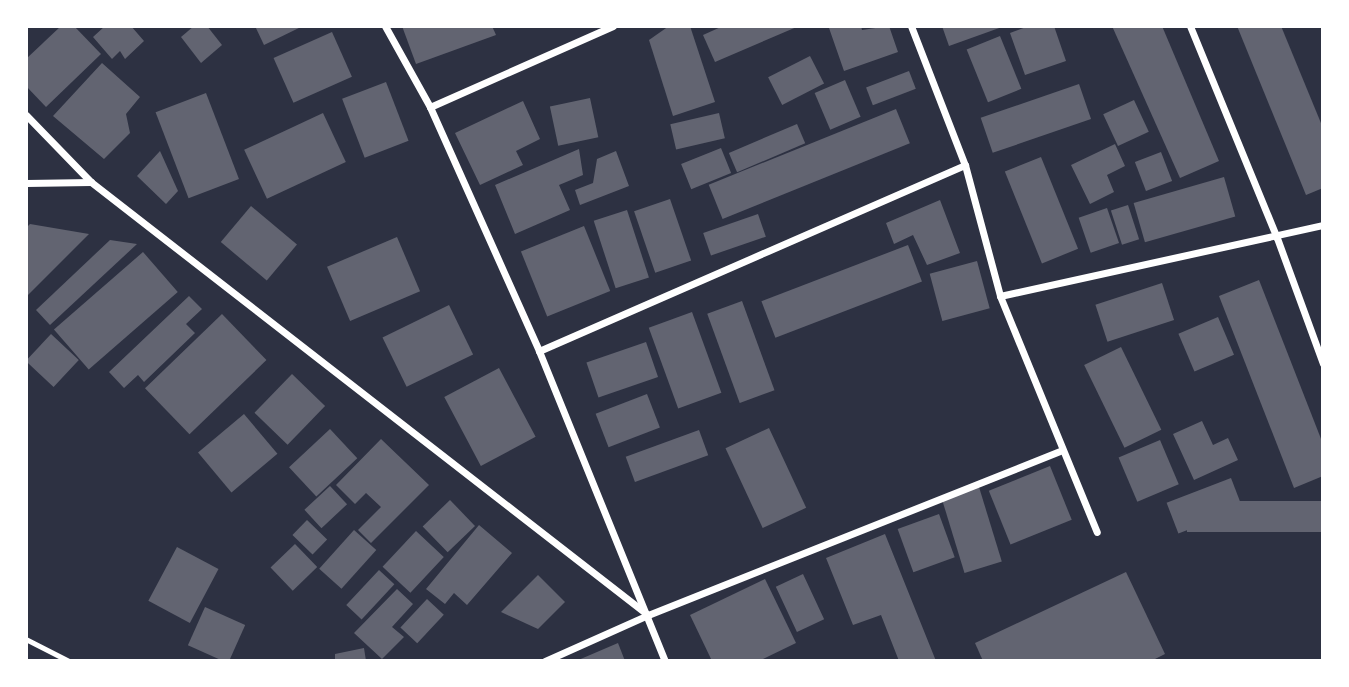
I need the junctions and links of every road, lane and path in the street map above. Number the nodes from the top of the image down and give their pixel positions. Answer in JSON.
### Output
{"nodes":[{"id":1,"x":385,"y":26,"type":"edge"},
{"id":2,"x":613,"y":26,"type":"edge"},
{"id":3,"x":911,"y":26,"type":"edge"},
{"id":4,"x":1190,"y":26,"type":"edge"},
{"id":5,"x":430,"y":107,"type":"junction"},
{"id":6,"x":26,"y":115,"type":"edge"},
{"id":7,"x":965,"y":165,"type":"junction"},
{"id":8,"x":91,"y":182,"type":"junction"},
{"id":9,"x":26,"y":183,"type":"edge"},
{"id":10,"x":1323,"y":225,"type":"edge"},
{"id":11,"x":1277,"y":238,"type":"junction"},
{"id":12,"x":1000,"y":296,"type":"junction"},
{"id":13,"x":539,"y":351,"type":"junction"},
{"id":14,"x":1323,"y":364,"type":"edge"},
{"id":15,"x":1062,"y":450,"type":"junction"},
{"id":16,"x":1097,"y":531,"type":"dead end"},
{"id":17,"x":648,"y":615,"type":"junction"},
{"id":18,"x":26,"y":639,"type":"edge"},
{"id":19,"x":69,"y":661,"type":"edge"},
{"id":20,"x":545,"y":661,"type":"edge"},
{"id":21,"x":665,"y":661,"type":"edge"}],
"edges":[{"from":1,"to":5,"type":"street"},
{"from":2,"to":5,"type":"street"},
{"from":3,"to":7,"type":"street"},
{"from":4,"to":11,"type":"street"},
{"from":5,"to":13,"type":"street"},
{"from":6,"to":8,"type":"street"},
{"from":7,"to":12,"type":"street"},
{"from":7,"to":13,"type":"street"},
{"from":8,"to":9,"type":"street"},
{"from":8,"to":17,"type":"street"},
{"from":10,"to":11,"type":"street"},
{"from":11,"to":12,"type":"street"},
{"from":11,"to":14,"type":"street"},
{"from":12,"to":15,"type":"street"},
{"from":13,"to":17,"type":"street"},
{"from":15,"to":16,"type":"street"},
{"from":15,"to":17,"type":"street"},
{"from":17,"to":20,"type":"street"},
{"from":17,"to":21,"type":"street"},
{"from":18,"to":19,"type":"path"}]}
